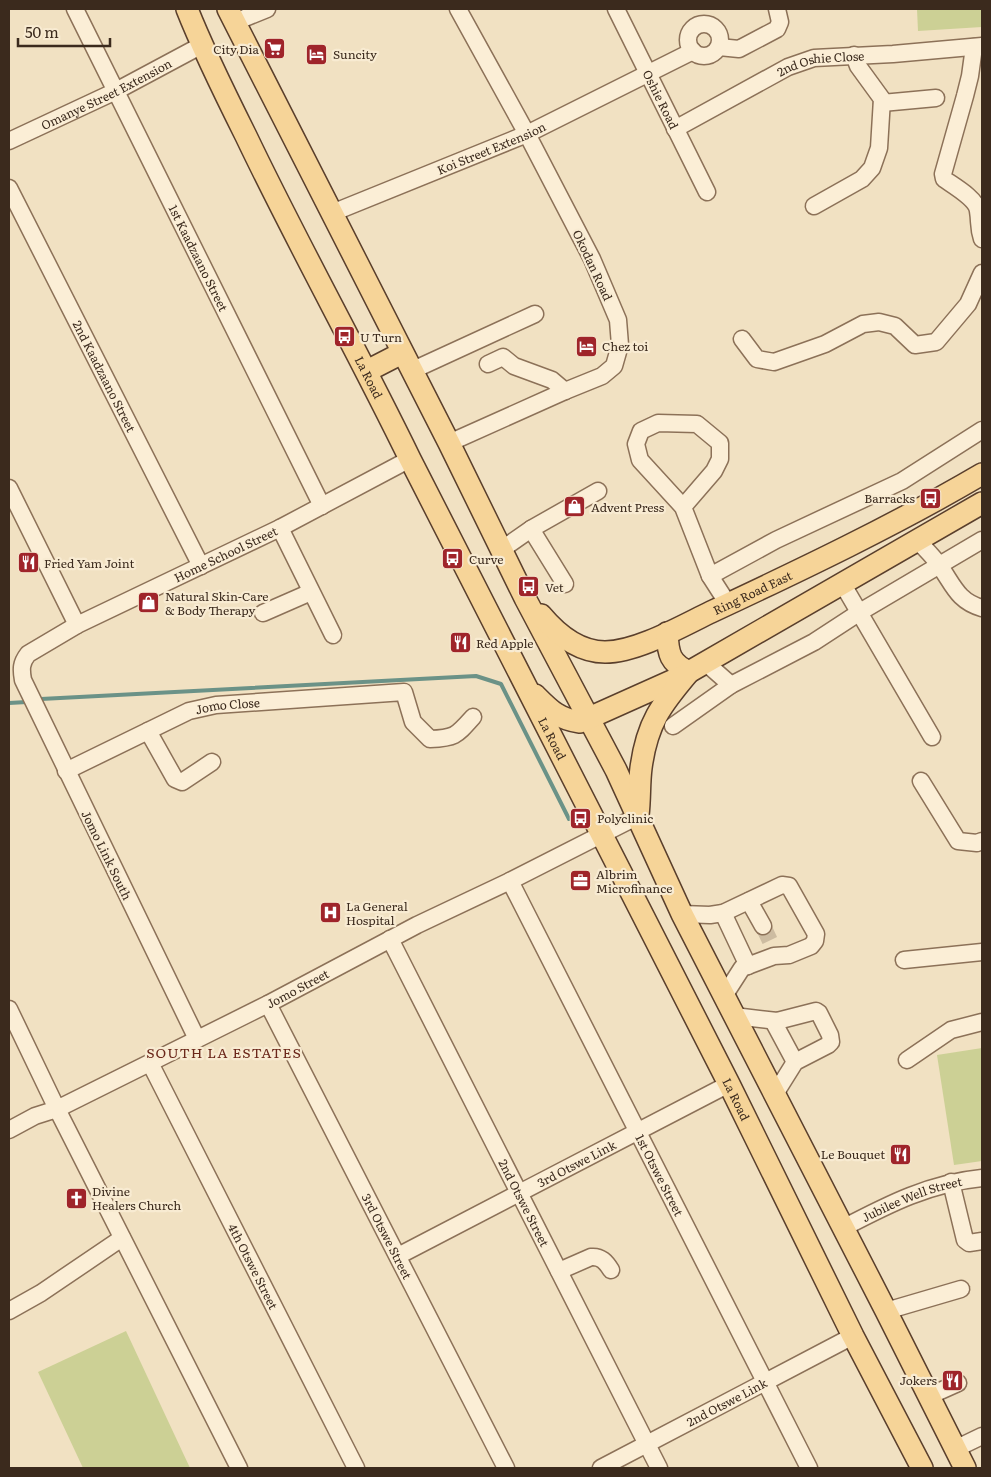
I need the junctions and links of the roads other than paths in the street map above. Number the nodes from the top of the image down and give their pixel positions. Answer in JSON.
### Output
{"nodes":[{"id":1,"x":75,"y":9,"type":"edge"},
{"id":2,"x":187,"y":9,"type":"edge"},
{"id":3,"x":265,"y":9,"type":"edge"},
{"id":4,"x":458,"y":9,"type":"edge"},
{"id":5,"x":777,"y":9,"type":"edge"},
{"id":6,"x":620,"y":10,"type":"edge"},
{"id":7,"x":231,"y":15,"type":"edge"},
{"id":8,"x":202,"y":45,"type":"junction"},
{"id":9,"x":718,"y":47,"type":"junction"},
{"id":10,"x":978,"y":47,"type":"edge"},
{"id":11,"x":693,"y":51,"type":"junction"},
{"id":12,"x":854,"y":55,"type":"junction"},
{"id":13,"x":648,"y":75,"type":"junction"},
{"id":14,"x":116,"y":91,"type":"junction"},
{"id":15,"x":936,"y":98,"type":"dead end"},
{"id":16,"x":882,"y":103,"type":"junction"},
{"id":17,"x":675,"y":130,"type":"junction"},
{"id":18,"x":527,"y":134,"type":"junction"},
{"id":19,"x":9,"y":141,"type":"edge"},
{"id":20,"x":9,"y":188,"type":"edge"},
{"id":21,"x":707,"y":192,"type":"dead end"},
{"id":22,"x":814,"y":206,"type":"dead end"},
{"id":23,"x":332,"y":213,"type":"junction"},
{"id":24,"x":982,"y":239,"type":"edge"},
{"id":25,"x":982,"y":273,"type":"edge"},
{"id":26,"x":535,"y":314,"type":"dead end"},
{"id":27,"x":742,"y":339,"type":"dead end"},
{"id":28,"x":407,"y":362,"type":"junction"},
{"id":29,"x":488,"y":364,"type":"dead end"},
{"id":30,"x":367,"y":371,"type":"junction"},
{"id":31,"x":565,"y":391,"type":"junction"},
{"id":32,"x":982,"y":430,"type":"edge"},
{"id":33,"x":449,"y":443,"type":"junction"},
{"id":34,"x":410,"y":459,"type":"junction"},
{"id":35,"x":982,"y":474,"type":"edge"},
{"id":36,"x":9,"y":488,"type":"edge"},
{"id":37,"x":598,"y":491,"type":"dead end"},
{"id":38,"x":982,"y":503,"type":"edge"},
{"id":39,"x":322,"y":506,"type":"junction"},
{"id":40,"x":683,"y":507,"type":"junction"},
{"id":41,"x":280,"y":528,"type":"junction"},
{"id":42,"x":532,"y":529,"type":"junction"},
{"id":43,"x":982,"y":540,"type":"edge"},
{"id":44,"x":918,"y":541,"type":"junction"},
{"id":45,"x":501,"y":550,"type":"junction"},
{"id":46,"x":939,"y":565,"type":"junction"},
{"id":47,"x":201,"y":566,"type":"junction"},
{"id":48,"x":710,"y":576,"type":"junction"},
{"id":49,"x":842,"y":583,"type":"junction"},
{"id":50,"x":565,"y":584,"type":"dead end"},
{"id":51,"x":312,"y":592,"type":"junction"},
{"id":52,"x":525,"y":598,"type":"junction"},
{"id":53,"x":728,"y":604,"type":"junction"},
{"id":54,"x":982,"y":608,"type":"edge"},
{"id":55,"x":860,"y":612,"type":"junction"},
{"id":56,"x":263,"y":613,"type":"dead end"},
{"id":57,"x":77,"y":625,"type":"junction"},
{"id":58,"x":667,"y":633,"type":"junction"},
{"id":59,"x":333,"y":635,"type":"dead end"},
{"id":60,"x":15,"y":668,"type":"edge"},
{"id":61,"x":698,"y":668,"type":"junction"},
{"id":62,"x":731,"y":685,"type":"junction"},
{"id":63,"x":526,"y":687,"type":"junction"},
{"id":64,"x":473,"y":717,"type":"dead end"},
{"id":65,"x":588,"y":717,"type":"junction"},
{"id":66,"x":673,"y":726,"type":"dead end"},
{"id":67,"x":148,"y":731,"type":"junction"},
{"id":68,"x":932,"y":737,"type":"dead end"},
{"id":69,"x":212,"y":762,"type":"dead end"},
{"id":70,"x":66,"y":771,"type":"junction"},
{"id":71,"x":921,"y":781,"type":"dead end"},
{"id":72,"x":638,"y":816,"type":"junction"},
{"id":73,"x":601,"y":835,"type":"junction"},
{"id":74,"x":982,"y":841,"type":"edge"},
{"id":75,"x":510,"y":882,"type":"junction"},
{"id":76,"x":749,"y":900,"type":"junction"},
{"id":77,"x":723,"y":913,"type":"junction"},
{"id":78,"x":682,"y":914,"type":"junction"},
{"id":79,"x":763,"y":926,"type":"tunnel mouth"},
{"id":80,"x":390,"y":939,"type":"junction"},
{"id":81,"x":982,"y":952,"type":"edge"},
{"id":82,"x":904,"y":960,"type":"dead end"},
{"id":83,"x":748,"y":966,"type":"junction"},
{"id":84,"x":724,"y":996,"type":"junction"},
{"id":85,"x":268,"y":1004,"type":"junction"},
{"id":86,"x":9,"y":1009,"type":"edge"},
{"id":87,"x":734,"y":1016,"type":"junction"},
{"id":88,"x":773,"y":1021,"type":"junction"},
{"id":89,"x":982,"y":1022,"type":"edge"},
{"id":90,"x":197,"y":1040,"type":"junction"},
{"id":91,"x":907,"y":1060,"type":"dead end"},
{"id":92,"x":795,"y":1062,"type":"junction"},
{"id":93,"x":150,"y":1063,"type":"junction"},
{"id":94,"x":729,"y":1084,"type":"junction"},
{"id":95,"x":775,"y":1094,"type":"junction"},
{"id":96,"x":57,"y":1109,"type":"junction"},
{"id":97,"x":9,"y":1130,"type":"edge"},
{"id":98,"x":637,"y":1132,"type":"junction"},
{"id":99,"x":982,"y":1178,"type":"edge"},
{"id":100,"x":951,"y":1182,"type":"junction"},
{"id":101,"x":520,"y":1193,"type":"junction"},
{"id":102,"x":844,"y":1228,"type":"junction"},
{"id":103,"x":122,"y":1238,"type":"junction"},
{"id":104,"x":982,"y":1241,"type":"edge"},
{"id":105,"x":398,"y":1256,"type":"junction"},
{"id":106,"x":611,"y":1270,"type":"dead end"},
{"id":107,"x":559,"y":1271,"type":"junction"},
{"id":108,"x":961,"y":1289,"type":"dead end"},
{"id":109,"x":9,"y":1311,"type":"edge"},
{"id":110,"x":886,"y":1311,"type":"junction"},
{"id":111,"x":853,"y":1336,"type":"junction"},
{"id":112,"x":765,"y":1382,"type":"junction"},
{"id":113,"x":958,"y":1383,"type":"dead end"},
{"id":114,"x":929,"y":1396,"type":"junction"},
{"id":115,"x":982,"y":1436,"type":"edge"},
{"id":116,"x":647,"y":1444,"type":"junction"},
{"id":117,"x":955,"y":1449,"type":"junction"},
{"id":118,"x":239,"y":1468,"type":"edge"},
{"id":119,"x":356,"y":1468,"type":"edge"},
{"id":120,"x":506,"y":1468,"type":"edge"},
{"id":121,"x":601,"y":1468,"type":"edge"},
{"id":122,"x":659,"y":1468,"type":"edge"},
{"id":123,"x":809,"y":1468,"type":"edge"},
{"id":124,"x":922,"y":1468,"type":"edge"},
{"id":125,"x":965,"y":1468,"type":"edge"}],
"edges":[{"from":1,"to":14,"type":"street","name":"1st Kaadzaano Street"},
{"from":2,"to":8,"type":"main road","name":"La Road"},
{"from":3,"to":7,"type":"street"},
{"from":4,"to":18,"type":"street","name":"Okodan Road"},
{"from":5,"to":9,"type":"street"},
{"from":6,"to":13,"type":"street","name":"Oshie Road"},
{"from":7,"to":23,"type":"main road"},
{"from":8,"to":14,"type":"street","name":"Omanye Street Extension"},
{"from":8,"to":30,"type":"main road","name":"La Road"},
{"from":9,"to":11,"type":"street"},
{"from":9,"to":11,"type":"street"},
{"from":10,"to":12,"type":"street","name":"2nd Oshie Close"},
{"from":10,"to":24,"type":"street"},
{"from":11,"to":13,"type":"street","name":"Koi Street Extension"},
{"from":12,"to":16,"type":"street"},
{"from":12,"to":17,"type":"street","name":"2nd Oshie Close"},
{"from":13,"to":17,"type":"street","name":"Oshie Road"},
{"from":13,"to":18,"type":"street","name":"Koi Street Extension"},
{"from":14,"to":19,"type":"street","name":"Omanye Street Extension"},
{"from":14,"to":39,"type":"street","name":"1st Kaadzaano Street"},
{"from":15,"to":16,"type":"street"},
{"from":16,"to":22,"type":"street"},
{"from":17,"to":21,"type":"street","name":"Oshie Road"},
{"from":18,"to":23,"type":"street","name":"Koi Street Extension"},
{"from":18,"to":31,"type":"street","name":"Okodan Road"},
{"from":20,"to":47,"type":"street","name":"2nd Kaadzaano Street"},
{"from":23,"to":28,"type":"main road"},
{"from":25,"to":27,"type":"street"},
{"from":26,"to":28,"type":"street"},
{"from":28,"to":30,"type":"main road"},
{"from":28,"to":33,"type":"main road"},
{"from":29,"to":31,"type":"street"},
{"from":30,"to":34,"type":"main road","name":"La Road"},
{"from":31,"to":33,"type":"street","name":"Okodan Road"},
{"from":32,"to":48,"type":"street"},
{"from":33,"to":45,"type":"main road"},
{"from":34,"to":39,"type":"street","name":"Home School Street"},
{"from":34,"to":63,"type":"main road","name":"La Road"},
{"from":35,"to":53,"type":"main road","name":"Ring Road East"},
{"from":36,"to":57,"type":"street"},
{"from":37,"to":42,"type":"street"},
{"from":38,"to":44,"type":"main road"},
{"from":39,"to":41,"type":"street","name":"Home School Street"},
{"from":40,"to":40,"type":"street"},
{"from":40,"to":48,"type":"street"},
{"from":41,"to":47,"type":"street","name":"Home School Street"},
{"from":41,"to":51,"type":"street"},
{"from":42,"to":45,"type":"street"},
{"from":42,"to":50,"type":"street"},
{"from":43,"to":46,"type":"street"},
{"from":44,"to":46,"type":"street"},
{"from":44,"to":49,"type":"main road"},
{"from":45,"to":52,"type":"main road"},
{"from":46,"to":54,"type":"street"},
{"from":46,"to":55,"type":"street"},
{"from":47,"to":57,"type":"street","name":"Home School Street"},
{"from":48,"to":53,"type":"street"},
{"from":49,"to":55,"type":"street"},
{"from":49,"to":61,"type":"main road"},
{"from":51,"to":56,"type":"street"},
{"from":51,"to":59,"type":"street"},
{"from":52,"to":58,"type":"main road","name":"Ring Road East"},
{"from":52,"to":65,"type":"main road"},
{"from":53,"to":58,"type":"main road","name":"Ring Road East"},
{"from":55,"to":62,"type":"street"},
{"from":55,"to":68,"type":"street"},
{"from":57,"to":60,"type":"street","name":"Home School Street"},
{"from":58,"to":61,"type":"main road"},
{"from":60,"to":70,"type":"street","name":"Jomo Link South"},
{"from":61,"to":62,"type":"street"},
{"from":61,"to":65,"type":"main road"},
{"from":61,"to":72,"type":"main road"},
{"from":62,"to":66,"type":"street"},
{"from":63,"to":65,"type":"main road"},
{"from":63,"to":73,"type":"main road","name":"La Road"},
{"from":64,"to":67,"type":"street","name":"Jomo Close"},
{"from":65,"to":72,"type":"main road"},
{"from":67,"to":69,"type":"street"},
{"from":67,"to":70,"type":"street","name":"Jomo Close"},
{"from":70,"to":90,"type":"street","name":"Jomo Link South"},
{"from":71,"to":74,"type":"street"},
{"from":72,"to":73,"type":"street","name":"Jomo Street"},
{"from":72,"to":78,"type":"main road"},
{"from":73,"to":75,"type":"street","name":"Jomo Street"},
{"from":73,"to":94,"type":"main road","name":"La Road"},
{"from":75,"to":80,"type":"street","name":"Jomo Street"},
{"from":75,"to":98,"type":"street","name":"1st Otswe Street"},
{"from":76,"to":77,"type":"street"},
{"from":76,"to":79,"type":"street"},
{"from":76,"to":83,"type":"street"},
{"from":77,"to":78,"type":"street"},
{"from":77,"to":83,"type":"street"},
{"from":78,"to":84,"type":"main road"},
{"from":80,"to":85,"type":"street","name":"Jomo Street"},
{"from":80,"to":101,"type":"street","name":"2nd Otswe Street"},
{"from":81,"to":82,"type":"street"},
{"from":83,"to":84,"type":"street"},
{"from":84,"to":87,"type":"main road"},
{"from":85,"to":90,"type":"street","name":"Jomo Street"},
{"from":85,"to":105,"type":"street","name":"3rd Otswe Street"},
{"from":86,"to":96,"type":"street"},
{"from":87,"to":88,"type":"street"},
{"from":87,"to":95,"type":"main road"},
{"from":88,"to":92,"type":"street"},
{"from":88,"to":92,"type":"street"},
{"from":89,"to":91,"type":"street"},
{"from":90,"to":93,"type":"street","name":"Jomo Street"},
{"from":92,"to":95,"type":"street"},
{"from":93,"to":96,"type":"street","name":"Jomo Street"},
{"from":93,"to":119,"type":"street","name":"4th Otswe Street"},
{"from":94,"to":98,"type":"street","name":"3rd Otswe Link"},
{"from":94,"to":111,"type":"main road","name":"La Road"},
{"from":95,"to":102,"type":"main road"},
{"from":96,"to":97,"type":"street","name":"Jomo Street"},
{"from":96,"to":103,"type":"street"},
{"from":98,"to":101,"type":"street","name":"3rd Otswe Link"},
{"from":98,"to":112,"type":"street","name":"1st Otswe Street"},
{"from":99,"to":100,"type":"street","name":"Jubilee Well Street"},
{"from":100,"to":102,"type":"street","name":"Jubilee Well Street"},
{"from":100,"to":104,"type":"street"},
{"from":101,"to":105,"type":"street","name":"3rd Otswe Link"},
{"from":101,"to":107,"type":"street","name":"2nd Otswe Street"},
{"from":102,"to":110,"type":"main road"},
{"from":103,"to":109,"type":"street"},
{"from":103,"to":118,"type":"street"},
{"from":105,"to":120,"type":"street","name":"3rd Otswe Street"},
{"from":106,"to":107,"type":"street"},
{"from":107,"to":116,"type":"street","name":"2nd Otswe Street"},
{"from":108,"to":110,"type":"street"},
{"from":110,"to":114,"type":"main road"},
{"from":111,"to":112,"type":"street","name":"2nd Otswe Link"},
{"from":111,"to":124,"type":"main road","name":"La Road"},
{"from":112,"to":116,"type":"street","name":"2nd Otswe Link"},
{"from":112,"to":123,"type":"street","name":"1st Otswe Street"},
{"from":113,"to":114,"type":"street"},
{"from":114,"to":117,"type":"main road"},
{"from":115,"to":117,"type":"street"},
{"from":116,"to":121,"type":"street","name":"2nd Otswe Link"},
{"from":116,"to":122,"type":"street","name":"2nd Otswe Street"},
{"from":117,"to":125,"type":"main road"}]}
